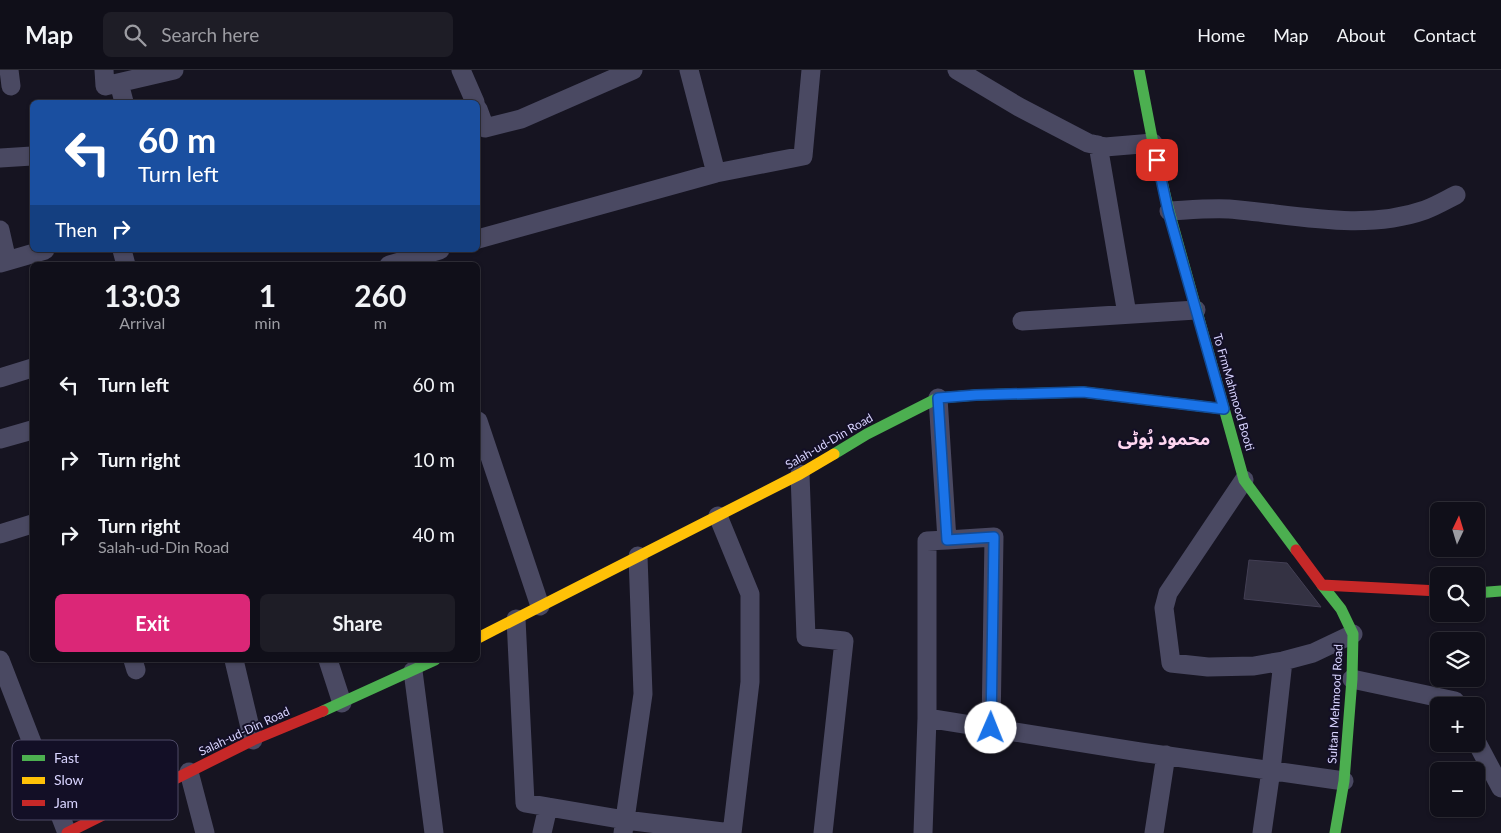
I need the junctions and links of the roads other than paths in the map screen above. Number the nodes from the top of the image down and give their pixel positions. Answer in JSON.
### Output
{"nodes":[{"id":1,"x":104,"y":70,"type":"edge"},
{"id":2,"x":174,"y":70,"type":"edge"},
{"id":3,"x":461,"y":70,"type":"edge"},
{"id":4,"x":633,"y":70,"type":"edge"},
{"id":5,"x":689,"y":70,"type":"edge"},
{"id":6,"x":810,"y":70,"type":"edge"},
{"id":7,"x":957,"y":70,"type":"edge"},
{"id":8,"x":1139,"y":70,"type":"edge"},
{"id":9,"x":118,"y":83,"type":"junction"},
{"id":10,"x":123,"y":100,"type":"edge"},
{"id":11,"x":474,"y":100,"type":"edge"},
{"id":12,"x":481,"y":129,"type":"edge"},
{"id":13,"x":1153,"y":143,"type":"junction"},
{"id":14,"x":1098,"y":145,"type":"junction"},
{"id":15,"x":30,"y":156,"type":"edge"},
{"id":16,"x":0,"y":158,"type":"edge"},
{"id":17,"x":716,"y":173,"type":"junction"},
{"id":18,"x":1456,"y":195,"type":"dead end"},
{"id":19,"x":1168,"y":211,"type":"junction"},
{"id":20,"x":0,"y":230,"type":"edge"},
{"id":21,"x":480,"y":238,"type":"edge"},
{"id":22,"x":38,"y":252,"type":"edge"},
{"id":23,"x":435,"y":254,"type":"edge"},
{"id":24,"x":4,"y":262,"type":"edge"},
{"id":25,"x":402,"y":262,"type":"edge"},
{"id":26,"x":1196,"y":310,"type":"junction"},
{"id":27,"x":1127,"y":314,"type":"junction"},
{"id":28,"x":1022,"y":321,"type":"dead end"},
{"id":29,"x":30,"y":369,"type":"edge"},
{"id":30,"x":0,"y":378,"type":"edge"},
{"id":31,"x":938,"y":398,"type":"junction"},
{"id":32,"x":1224,"y":409,"type":"junction"},
{"id":33,"x":480,"y":427,"type":"edge"},
{"id":34,"x":30,"y":431,"type":"edge"},
{"id":35,"x":0,"y":439,"type":"edge"},
{"id":36,"x":800,"y":474,"type":"junction"},
{"id":37,"x":1244,"y":480,"type":"junction"},
{"id":38,"x":718,"y":516,"type":"junction"},
{"id":39,"x":30,"y":525,"type":"edge"},
{"id":40,"x":0,"y":534,"type":"edge"},
{"id":41,"x":947,"y":540,"type":"junction"},
{"id":42,"x":638,"y":556,"type":"junction"},
{"id":43,"x":1322,"y":586,"type":"junction"},
{"id":44,"x":1430,"y":591,"type":"edge"},
{"id":45,"x":1501,"y":591,"type":"edge"},
{"id":46,"x":1485,"y":592,"type":"edge"},
{"id":47,"x":540,"y":606,"type":"junction"},
{"id":48,"x":516,"y":619,"type":"junction"},
{"id":49,"x":1352,"y":634,"type":"junction"},
{"id":50,"x":480,"y":637,"type":"edge"},
{"id":51,"x":0,"y":660,"type":"edge"},
{"id":52,"x":1283,"y":661,"type":"junction"},
{"id":53,"x":234,"y":662,"type":"edge"},
{"id":54,"x":329,"y":662,"type":"edge"},
{"id":55,"x":431,"y":662,"type":"edge"},
{"id":56,"x":413,"y":671,"type":"junction"},
{"id":57,"x":1352,"y":679,"type":"junction"},
{"id":58,"x":1436,"y":697,"type":"edge"},
{"id":59,"x":342,"y":703,"type":"junction"},
{"id":60,"x":927,"y":718,"type":"junction"},
{"id":61,"x":991,"y":728,"type":"junction"},
{"id":62,"x":31,"y":740,"type":"edge"},
{"id":63,"x":253,"y":740,"type":"junction"},
{"id":64,"x":1482,"y":752,"type":"edge"},
{"id":65,"x":1166,"y":755,"type":"junction"},
{"id":66,"x":1271,"y":770,"type":"junction"},
{"id":67,"x":189,"y":772,"type":"junction"},
{"id":68,"x":178,"y":778,"type":"edge"},
{"id":69,"x":1344,"y":781,"type":"junction"},
{"id":70,"x":1501,"y":788,"type":"edge"},
{"id":71,"x":548,"y":807,"type":"junction"},
{"id":72,"x":62,"y":820,"type":"edge"},
{"id":73,"x":93,"y":820,"type":"edge"},
{"id":74,"x":624,"y":826,"type":"edge"},
{"id":75,"x":67,"y":833,"type":"edge"},
{"id":76,"x":205,"y":833,"type":"edge"},
{"id":77,"x":434,"y":833,"type":"edge"},
{"id":78,"x":542,"y":833,"type":"edge"},
{"id":79,"x":732,"y":833,"type":"edge"},
{"id":80,"x":823,"y":833,"type":"edge"},
{"id":81,"x":924,"y":833,"type":"edge"},
{"id":82,"x":1154,"y":833,"type":"edge"},
{"id":83,"x":1262,"y":833,"type":"edge"},
{"id":84,"x":1335,"y":833,"type":"edge"}],
"edges":[{"from":1,"to":9,"type":"street"},
{"from":2,"to":9,"type":"street"},
{"from":3,"to":11,"type":"street"},
{"from":4,"to":12,"type":"street"},
{"from":5,"to":17,"type":"street"},
{"from":6,"to":17,"type":"street"},
{"from":7,"to":14,"type":"street"},
{"from":8,"to":13,"type":"street","name":"To FrmMahmood Booti"},
{"from":9,"to":10,"type":"street"},
{"from":13,"to":14,"type":"street"},
{"from":13,"to":19,"type":"street","name":"To FrmMahmood Booti"},
{"from":14,"to":27,"type":"street"},
{"from":15,"to":16,"type":"street"},
{"from":17,"to":21,"type":"street"},
{"from":18,"to":19,"type":"street"},
{"from":19,"to":26,"type":"street","name":"To FrmMahmood Booti"},
{"from":20,"to":24,"type":"street"},
{"from":22,"to":24,"type":"street"},
{"from":23,"to":25,"type":"street"},
{"from":26,"to":27,"type":"street"},
{"from":26,"to":32,"type":"street","name":"To FrmMahmood Booti"},
{"from":27,"to":28,"type":"street"},
{"from":29,"to":30,"type":"street"},
{"from":31,"to":32,"type":"street","name":"Salah-ud-Din Road"},
{"from":31,"to":36,"type":"street","name":"Salah-ud-Din Road"},
{"from":31,"to":41,"type":"street"},
{"from":32,"to":37,"type":"street","name":"To FrmMahmood Booti"},
{"from":33,"to":47,"type":"street"},
{"from":34,"to":35,"type":"street"},
{"from":36,"to":38,"type":"street","name":"Salah-ud-Din Road"},
{"from":36,"to":80,"type":"street"},
{"from":37,"to":43,"type":"street","name":"To FrmMahmood Booti"},
{"from":37,"to":52,"type":"street"},
{"from":38,"to":42,"type":"street","name":"Salah-ud-Din Road"},
{"from":38,"to":79,"type":"street"},
{"from":39,"to":40,"type":"street"},
{"from":41,"to":60,"type":"street"},
{"from":41,"to":61,"type":"street"},
{"from":42,"to":47,"type":"street","name":"Salah-ud-Din Road"},
{"from":42,"to":74,"type":"street"},
{"from":43,"to":44,"type":"street"},
{"from":43,"to":49,"type":"street","name":"Sultan Mehmood Road"},
{"from":45,"to":46,"type":"street"},
{"from":47,"to":48,"type":"street","name":"Salah-ud-Din Road"},
{"from":48,"to":50,"type":"street","name":"Salah-ud-Din Road"},
{"from":48,"to":71,"type":"street"},
{"from":49,"to":52,"type":"street"},
{"from":49,"to":57,"type":"street","name":"Sultan Mehmood Road"},
{"from":51,"to":62,"type":"street"},
{"from":52,"to":66,"type":"street"},
{"from":53,"to":63,"type":"street"},
{"from":54,"to":59,"type":"street"},
{"from":55,"to":56,"type":"street","name":"Salah-ud-Din Road"},
{"from":56,"to":59,"type":"street","name":"Salah-ud-Din Road"},
{"from":56,"to":77,"type":"street"},
{"from":57,"to":58,"type":"street"},
{"from":57,"to":69,"type":"street","name":"Sultan Mehmood Road"},
{"from":59,"to":63,"type":"street","name":"Salah-ud-Din Road"},
{"from":60,"to":61,"type":"street"},
{"from":60,"to":81,"type":"street"},
{"from":61,"to":65,"type":"street"},
{"from":63,"to":67,"type":"street","name":"Salah-ud-Din Road"},
{"from":64,"to":70,"type":"street"},
{"from":65,"to":66,"type":"street"},
{"from":65,"to":82,"type":"street"},
{"from":66,"to":69,"type":"street"},
{"from":66,"to":83,"type":"street"},
{"from":67,"to":68,"type":"street","name":"Salah-ud-Din Road"},
{"from":67,"to":76,"type":"street"},
{"from":69,"to":84,"type":"street","name":"Sultan Mehmood Road"},
{"from":71,"to":74,"type":"street"},
{"from":71,"to":78,"type":"street"},
{"from":72,"to":75,"type":"street"},
{"from":73,"to":75,"type":"street","name":"Salah-ud-Din Road"},
{"from":74,"to":79,"type":"street"}]}
